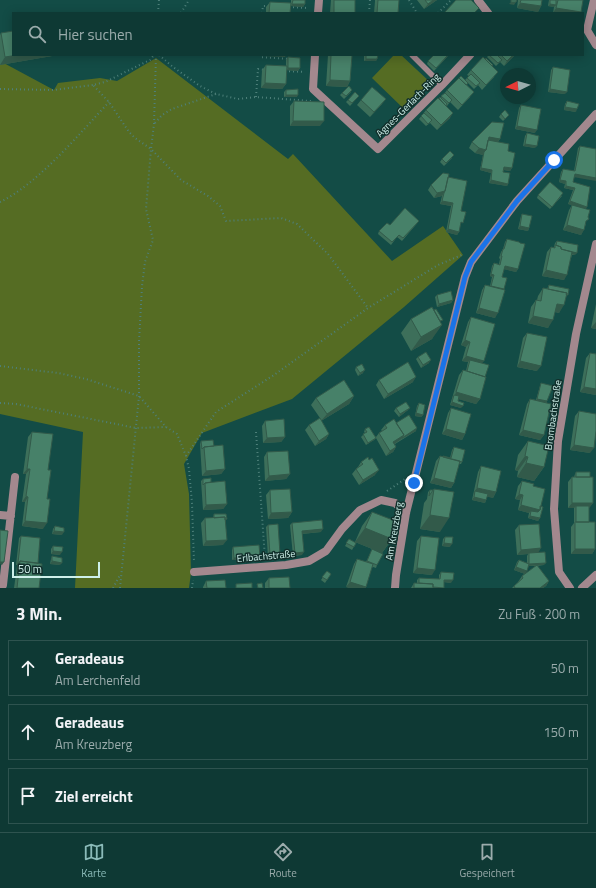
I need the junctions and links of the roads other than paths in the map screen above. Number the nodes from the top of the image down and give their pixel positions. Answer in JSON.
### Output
{"nodes":[{"id":1,"x":319,"y":0,"type":"edge"},
{"id":2,"x":478,"y":0,"type":"edge"},
{"id":3,"x":594,"y":0,"type":"edge"},
{"id":4,"x":318,"y":11,"type":"edge"},
{"id":5,"x":487,"y":12,"type":"edge"},
{"id":6,"x":585,"y":30,"type":"edge"},
{"id":7,"x":596,"y":45,"type":"edge"},
{"id":8,"x":315,"y":56,"type":"edge"},
{"id":9,"x":413,"y":56,"type":"edge"},
{"id":10,"x":469,"y":56,"type":"edge"},
{"id":11,"x":442,"y":85,"type":"junction"},
{"id":12,"x":596,"y":114,"type":"edge"},
{"id":13,"x":596,"y":244,"type":"edge"},
{"id":14,"x":15,"y":477,"type":"dead end"},
{"id":15,"x":406,"y":513,"type":"junction"},
{"id":16,"x":0,"y":514,"type":"edge"},
{"id":17,"x":10,"y":516,"type":"junction"},
{"id":18,"x":194,"y":572,"type":"road end"},
{"id":19,"x":596,"y":575,"type":"edge"},
{"id":20,"x":3,"y":585,"type":"dead end"},
{"id":21,"x":395,"y":588,"type":"edge"},
{"id":22,"x":570,"y":588,"type":"edge"},
{"id":23,"x":582,"y":588,"type":"edge"}],
"edges":[{"from":1,"to":4,"type":"street"},
{"from":2,"to":5,"type":"street"},
{"from":3,"to":6,"type":"street"},
{"from":6,"to":7,"type":"street"},
{"from":8,"to":11,"type":"street","name":"Agnes-Gerlach-Ring"},
{"from":9,"to":11,"type":"lane"},
{"from":10,"to":11,"type":"street","name":"Agnes-Gerlach-Ring"},
{"from":12,"to":15,"type":"street","name":"Am Kreuzberg"},
{"from":13,"to":22,"type":"street","name":"Brombachstraße"},
{"from":14,"to":17,"type":"street"},
{"from":15,"to":18,"type":"street","name":"Erlbachstraße"},
{"from":15,"to":21,"type":"street","name":"Am Kreuzberg"},
{"from":16,"to":17,"type":"street"},
{"from":17,"to":20,"type":"street"},
{"from":19,"to":23,"type":"street"}]}
